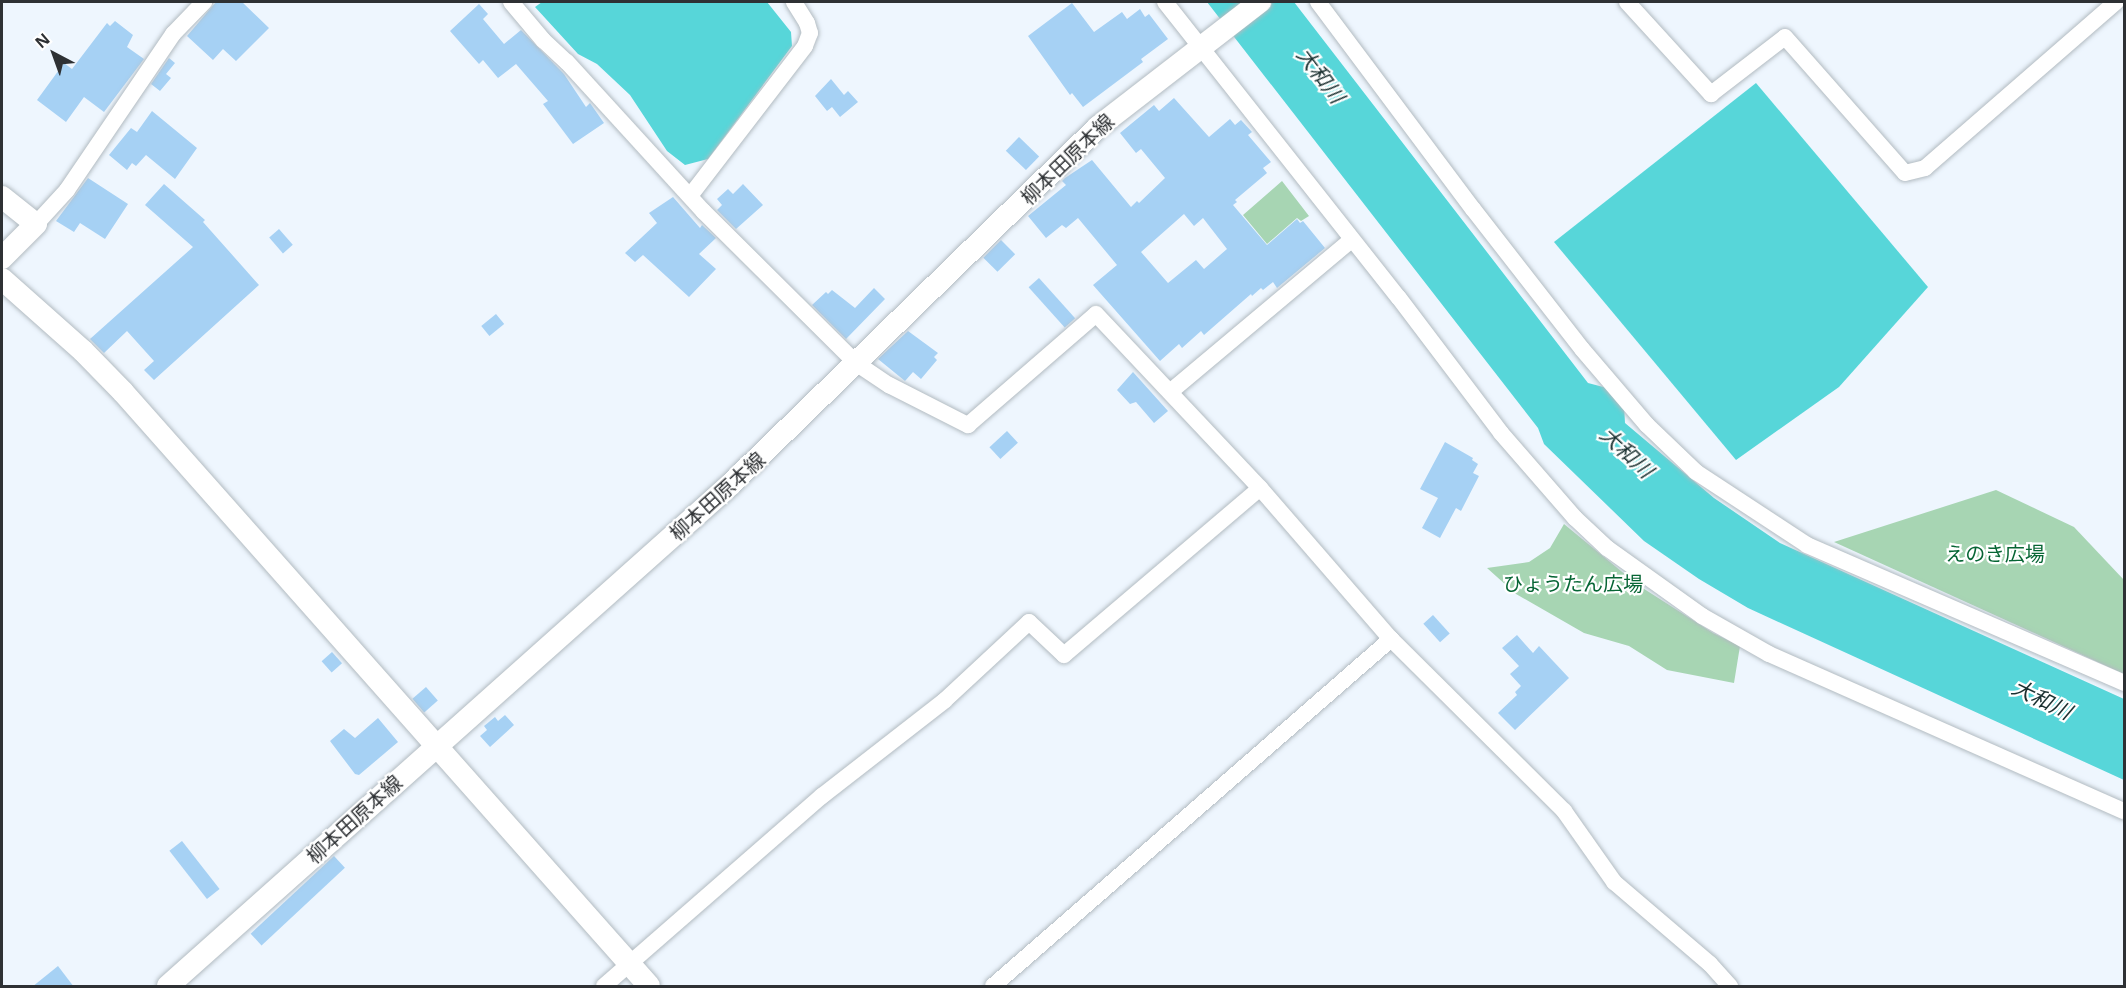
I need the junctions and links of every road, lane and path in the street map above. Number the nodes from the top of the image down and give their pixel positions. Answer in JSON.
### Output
{"nodes":[{"id":1,"x":204,"y":2,"type":"edge"},
{"id":2,"x":511,"y":2,"type":"edge"},
{"id":3,"x":794,"y":2,"type":"edge"},
{"id":4,"x":1165,"y":2,"type":"edge"},
{"id":5,"x":1260,"y":2,"type":"edge"},
{"id":6,"x":1318,"y":2,"type":"edge"},
{"id":7,"x":1628,"y":2,"type":"edge"},
{"id":8,"x":2116,"y":2,"type":"edge"},
{"id":9,"x":1203,"y":47,"type":"junction"},
{"id":10,"x":690,"y":196,"type":"junction"},
{"id":11,"x":2,"y":197,"type":"edge"},
{"id":12,"x":36,"y":224,"type":"junction"},
{"id":13,"x":1351,"y":240,"type":"junction"},
{"id":14,"x":2,"y":258,"type":"edge"},
{"id":15,"x":2,"y":279,"type":"edge"},
{"id":16,"x":856,"y":363,"type":"junction"},
{"id":17,"x":1170,"y":392,"type":"junction"},
{"id":18,"x":1260,"y":488,"type":"junction"},
{"id":19,"x":1391,"y":639,"type":"junction"},
{"id":20,"x":2124,"y":683,"type":"edge"},
{"id":21,"x":435,"y":747,"type":"junction"},
{"id":22,"x":2124,"y":811,"type":"edge"},
{"id":23,"x":629,"y":963,"type":"junction"},
{"id":24,"x":168,"y":987,"type":"edge"},
{"id":25,"x":604,"y":987,"type":"edge"},
{"id":26,"x":649,"y":987,"type":"edge"},
{"id":27,"x":993,"y":987,"type":"edge"},
{"id":28,"x":1730,"y":987,"type":"edge"}],
"edges":[{"from":1,"to":12,"type":"street"},
{"from":2,"to":10,"type":"street"},
{"from":3,"to":10,"type":"street"},
{"from":4,"to":9,"type":"street"},
{"from":5,"to":9,"type":"main road","name":"柳本田原本線"},
{"from":6,"to":20,"type":"street"},
{"from":7,"to":8,"type":"street"},
{"from":9,"to":13,"type":"street"},
{"from":9,"to":16,"type":"main road","name":"柳本田原本線"},
{"from":10,"to":16,"type":"street"},
{"from":11,"to":12,"type":"main road"},
{"from":12,"to":14,"type":"main road"},
{"from":13,"to":17,"type":"street"},
{"from":13,"to":22,"type":"street"},
{"from":15,"to":21,"type":"main road"},
{"from":16,"to":17,"type":"street"},
{"from":16,"to":21,"type":"main road","name":"柳本田原本線"},
{"from":17,"to":18,"type":"street"},
{"from":18,"to":19,"type":"street"},
{"from":18,"to":23,"type":"street"},
{"from":19,"to":27,"type":"street"},
{"from":19,"to":28,"type":"street"},
{"from":21,"to":23,"type":"main road"},
{"from":21,"to":24,"type":"main road","name":"柳本田原本線"},
{"from":23,"to":25,"type":"street"},
{"from":23,"to":26,"type":"main road"}]}
